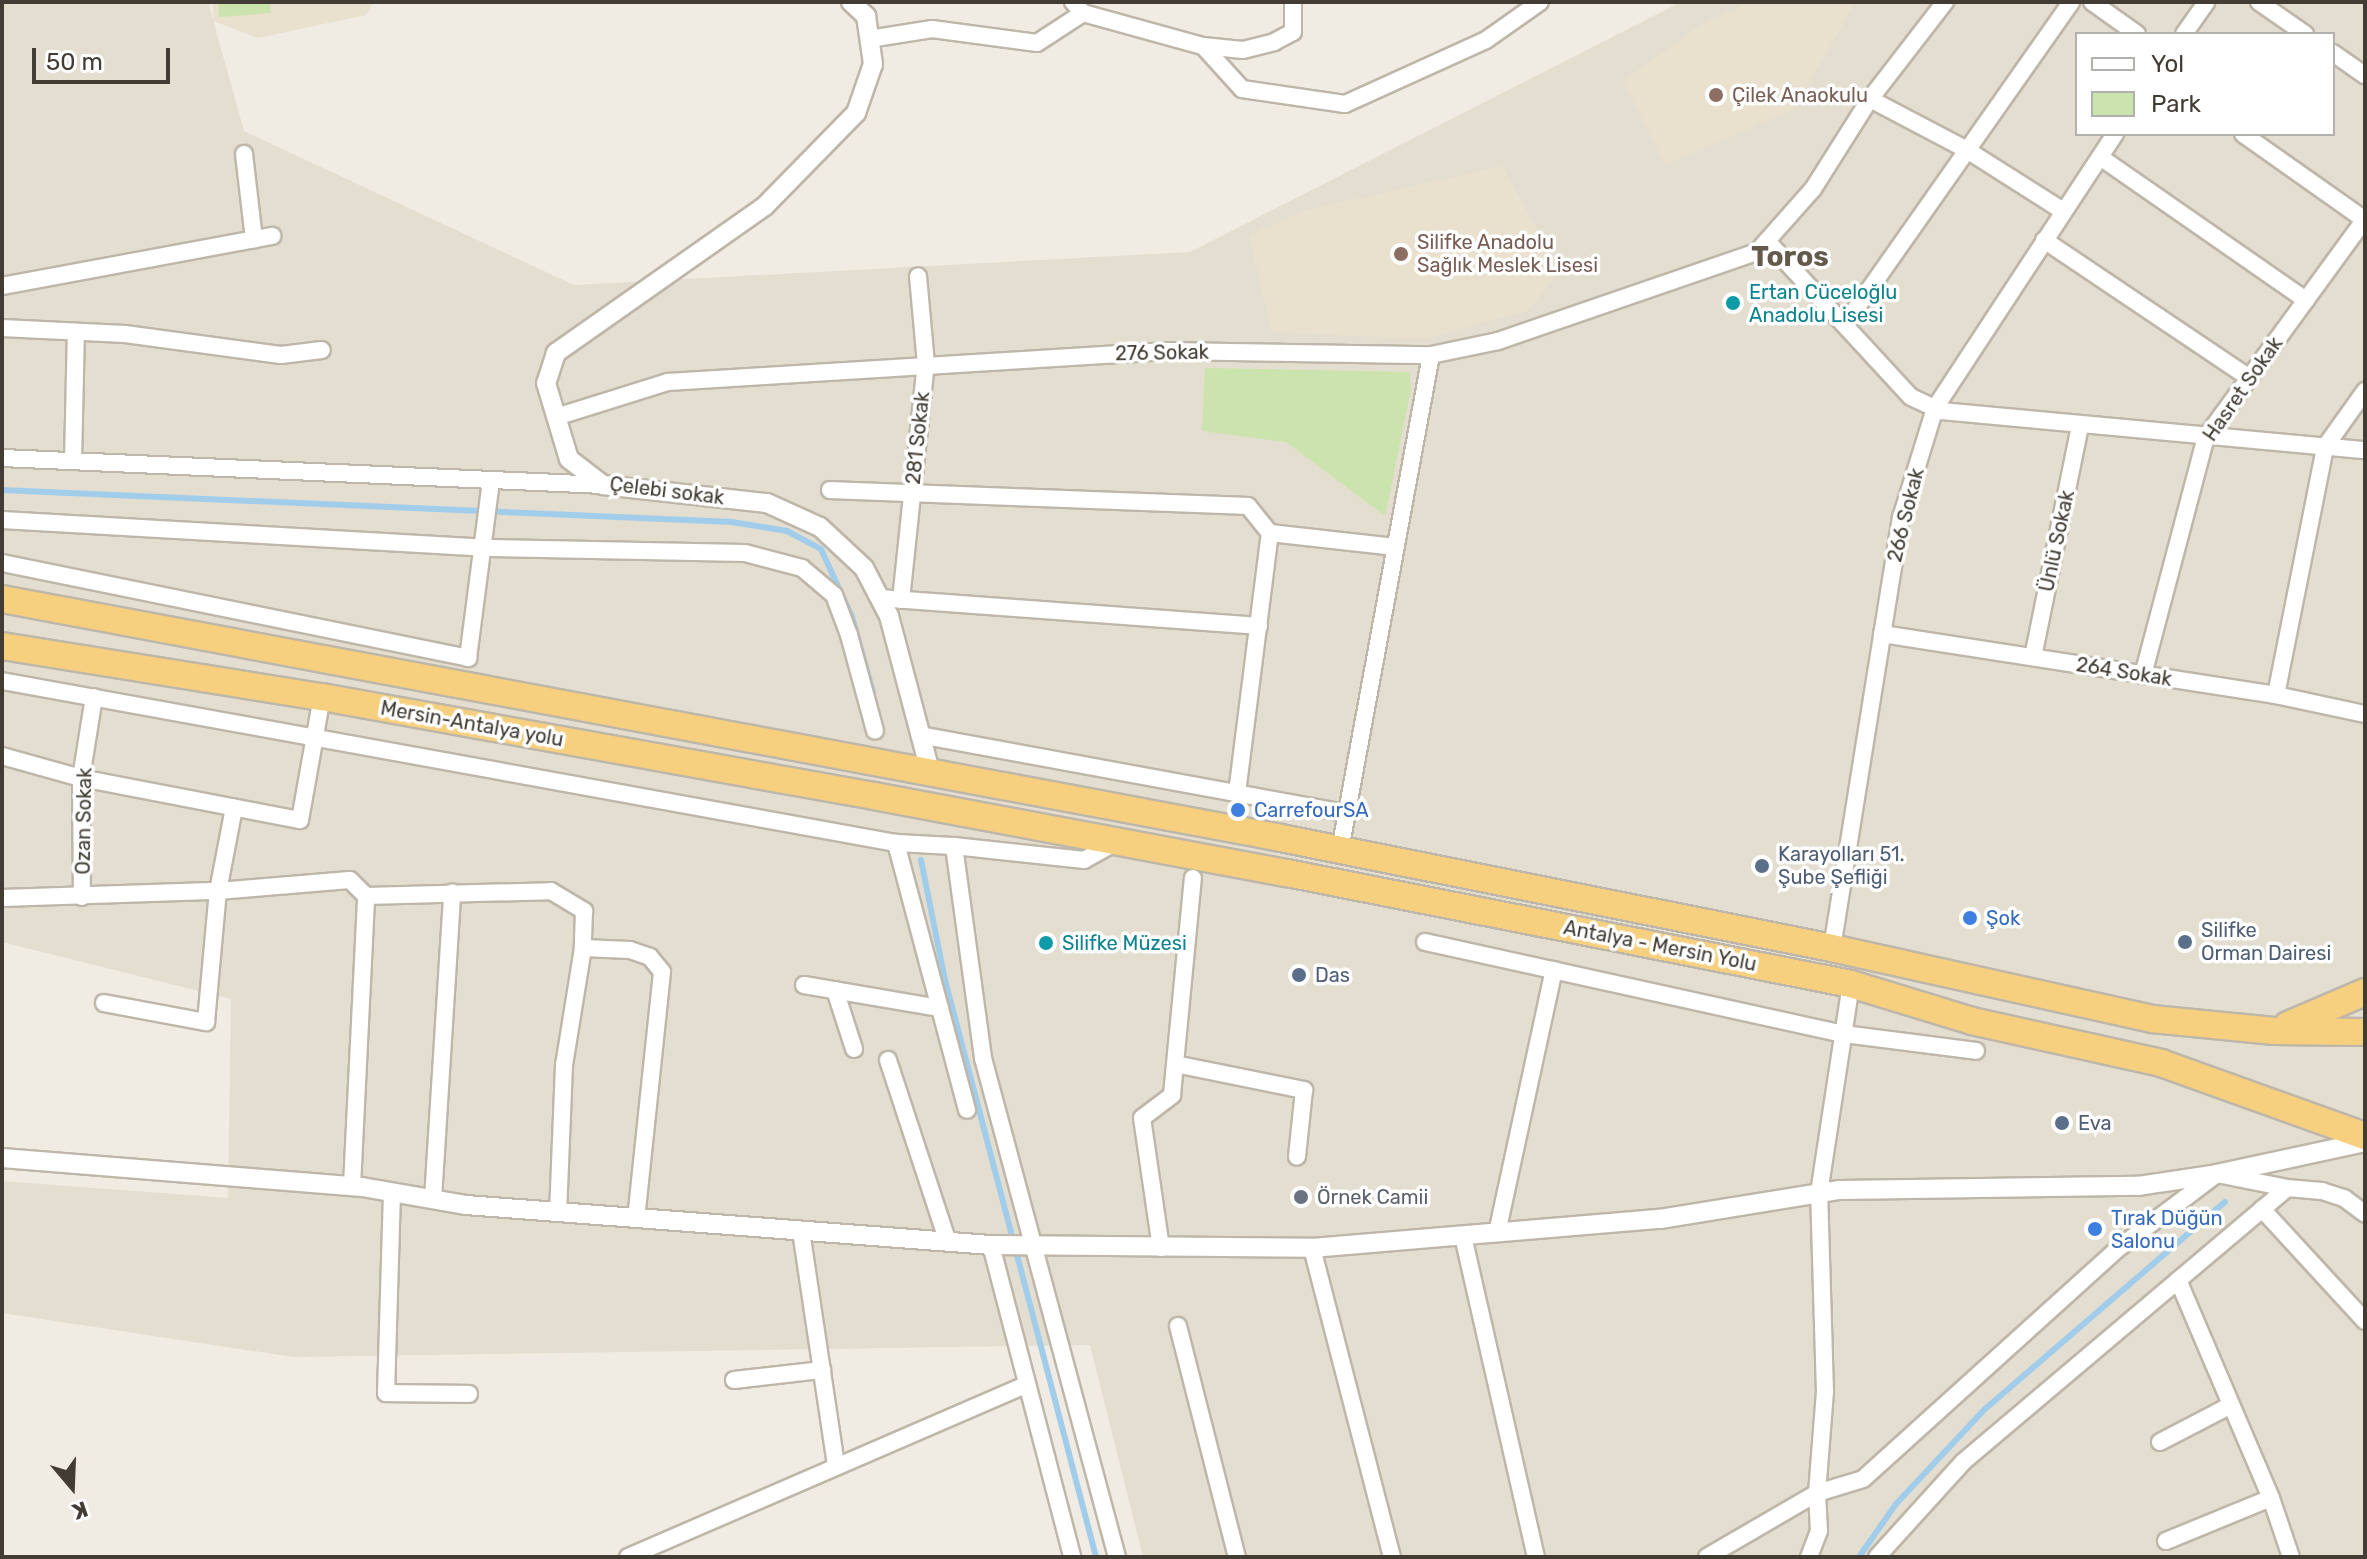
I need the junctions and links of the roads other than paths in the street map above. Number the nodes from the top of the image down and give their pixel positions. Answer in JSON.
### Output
{"nodes":[{"id":1,"x":851,"y":2,"type":"edge"},
{"id":2,"x":1293,"y":2,"type":"edge"},
{"id":3,"x":1540,"y":2,"type":"edge"},
{"id":4,"x":1945,"y":2,"type":"edge"},
{"id":5,"x":2071,"y":2,"type":"edge"},
{"id":6,"x":2092,"y":2,"type":"edge"},
{"id":7,"x":2206,"y":2,"type":"edge"},
{"id":8,"x":2259,"y":2,"type":"edge"},
{"id":9,"x":1078,"y":8,"type":"edge"},
{"id":10,"x":2134,"y":32,"type":"edge"},
{"id":11,"x":2185,"y":32,"type":"edge"},
{"id":12,"x":2302,"y":32,"type":"edge"},
{"id":13,"x":869,"y":39,"type":"junction"},
{"id":14,"x":1203,"y":46,"type":"junction"},
{"id":15,"x":2335,"y":54,"type":"edge"},
{"id":16,"x":2365,"y":75,"type":"edge"},
{"id":17,"x":1870,"y":99,"type":"junction"},
{"id":18,"x":2114,"y":136,"type":"edge"},
{"id":19,"x":2246,"y":136,"type":"edge"},
{"id":20,"x":1967,"y":150,"type":"junction"},
{"id":21,"x":244,"y":154,"type":"dead end"},
{"id":22,"x":2100,"y":157,"type":"junction"},
{"id":23,"x":2063,"y":211,"type":"junction"},
{"id":24,"x":2365,"y":220,"type":"edge"},
{"id":25,"x":272,"y":236,"type":"dead end"},
{"id":26,"x":254,"y":239,"type":"junction"},
{"id":27,"x":2044,"y":240,"type":"junction"},
{"id":28,"x":1762,"y":246,"type":"junction"},
{"id":29,"x":918,"y":276,"type":"dead end"},
{"id":30,"x":2,"y":286,"type":"edge"},
{"id":31,"x":2306,"y":300,"type":"junction"},
{"id":32,"x":1845,"y":324,"type":"junction"},
{"id":33,"x":2,"y":328,"type":"edge"},
{"id":34,"x":76,"y":332,"type":"junction"},
{"id":35,"x":322,"y":350,"type":"dead end"},
{"id":36,"x":1431,"y":355,"type":"junction"},
{"id":37,"x":926,"y":364,"type":"junction"},
{"id":38,"x":2249,"y":378,"type":"junction"},
{"id":39,"x":2365,"y":391,"type":"edge"},
{"id":40,"x":1935,"y":408,"type":"junction"},
{"id":41,"x":556,"y":417,"type":"junction"},
{"id":42,"x":2080,"y":425,"type":"junction"},
{"id":43,"x":2206,"y":437,"type":"junction"},
{"id":44,"x":2325,"y":447,"type":"junction"},
{"id":45,"x":2365,"y":450,"type":"edge"},
{"id":46,"x":2,"y":458,"type":"edge"},
{"id":47,"x":73,"y":461,"type":"junction"},
{"id":48,"x":491,"y":481,"type":"junction"},
{"id":49,"x":603,"y":485,"type":"junction"},
{"id":50,"x":830,"y":490,"type":"dead end"},
{"id":51,"x":912,"y":493,"type":"junction"},
{"id":52,"x":2,"y":520,"type":"edge"},
{"id":53,"x":1270,"y":533,"type":"junction"},
{"id":54,"x":485,"y":540,"type":"junction"},
{"id":55,"x":1395,"y":547,"type":"junction"},
{"id":56,"x":2,"y":563,"type":"edge"},
{"id":57,"x":880,"y":598,"type":"junction"},
{"id":58,"x":2,"y":599,"type":"edge"},
{"id":59,"x":901,"y":600,"type":"junction"},
{"id":60,"x":1259,"y":626,"type":"junction"},
{"id":61,"x":1882,"y":634,"type":"junction"},
{"id":62,"x":2,"y":646,"type":"edge"},
{"id":63,"x":2033,"y":657,"type":"junction"},
{"id":64,"x":2143,"y":675,"type":"junction"},
{"id":65,"x":2,"y":681,"type":"edge"},
{"id":66,"x":2276,"y":695,"type":"junction"},
{"id":67,"x":94,"y":697,"type":"junction"},
{"id":68,"x":322,"y":697,"type":"junction"},
{"id":69,"x":2365,"y":714,"type":"edge"},
{"id":70,"x":875,"y":731,"type":"dead end"},
{"id":71,"x":920,"y":735,"type":"junction"},
{"id":72,"x":314,"y":736,"type":"junction"},
{"id":73,"x":2,"y":756,"type":"edge"},
{"id":74,"x":931,"y":775,"type":"junction"},
{"id":75,"x":81,"y":778,"type":"junction"},
{"id":76,"x":1237,"y":793,"type":"junction"},
{"id":77,"x":234,"y":808,"type":"junction"},
{"id":78,"x":941,"y":810,"type":"joint"},
{"id":79,"x":1347,"y":813,"type":"junction"},
{"id":80,"x":1116,"y":842,"type":"junction"},
{"id":81,"x":896,"y":843,"type":"junction"},
{"id":82,"x":954,"y":846,"type":"junction"},
{"id":83,"x":1340,"y":850,"type":"junction"},
{"id":84,"x":1193,"y":878,"type":"dead end"},
{"id":85,"x":218,"y":891,"type":"junction"},
{"id":86,"x":452,"y":893,"type":"junction"},
{"id":87,"x":366,"y":896,"type":"junction"},
{"id":88,"x":82,"y":897,"type":"junction"},
{"id":89,"x":2,"y":898,"type":"edge"},
{"id":90,"x":1425,"y":942,"type":"dead end"},
{"id":91,"x":583,"y":948,"type":"junction"},
{"id":92,"x":1832,"y":948,"type":"junction"},
{"id":93,"x":1554,"y":970,"type":"junction"},
{"id":94,"x":1851,"y":984,"type":"junction"},
{"id":95,"x":804,"y":985,"type":"dead end"},
{"id":96,"x":835,"y":990,"type":"junction"},
{"id":97,"x":2365,"y":992,"type":"edge"},
{"id":98,"x":104,"y":1003,"type":"dead end"},
{"id":99,"x":940,"y":1008,"type":"junction"},
{"id":100,"x":2274,"y":1031,"type":"junction"},
{"id":101,"x":2365,"y":1032,"type":"edge"},
{"id":102,"x":1844,"y":1034,"type":"junction"},
{"id":103,"x":854,"y":1049,"type":"dead end"},
{"id":104,"x":1976,"y":1051,"type":"dead end"},
{"id":105,"x":888,"y":1060,"type":"dead end"},
{"id":106,"x":1175,"y":1064,"type":"junction"},
{"id":107,"x":967,"y":1110,"type":"dead end"},
{"id":108,"x":2365,"y":1136,"type":"edge"},
{"id":109,"x":2365,"y":1142,"type":"edge"},
{"id":110,"x":1297,"y":1157,"type":"dead end"},
{"id":111,"x":2,"y":1158,"type":"edge"},
{"id":112,"x":2217,"y":1174,"type":"junction"},
{"id":113,"x":352,"y":1186,"type":"junction"},
{"id":114,"x":2287,"y":1188,"type":"junction"},
{"id":115,"x":392,"y":1192,"type":"junction"},
{"id":116,"x":1819,"y":1193,"type":"junction"},
{"id":117,"x":433,"y":1199,"type":"junction"},
{"id":118,"x":2262,"y":1209,"type":"junction"},
{"id":119,"x":558,"y":1212,"type":"junction"},
{"id":120,"x":2365,"y":1214,"type":"edge"},
{"id":121,"x":636,"y":1218,"type":"junction"},
{"id":122,"x":801,"y":1231,"type":"junction"},
{"id":123,"x":1497,"y":1233,"type":"junction"},
{"id":124,"x":1463,"y":1236,"type":"junction"},
{"id":125,"x":948,"y":1242,"type":"junction"},
{"id":126,"x":991,"y":1245,"type":"junction"},
{"id":127,"x":1035,"y":1248,"type":"junction"},
{"id":128,"x":1161,"y":1248,"type":"junction"},
{"id":129,"x":1312,"y":1248,"type":"junction"},
{"id":130,"x":2178,"y":1280,"type":"junction"},
{"id":131,"x":2365,"y":1321,"type":"edge"},
{"id":132,"x":1178,"y":1326,"type":"dead end"},
{"id":133,"x":822,"y":1370,"type":"junction"},
{"id":134,"x":734,"y":1380,"type":"dead end"},
{"id":135,"x":1027,"y":1384,"type":"junction"},
{"id":136,"x":469,"y":1394,"type":"dead end"},
{"id":137,"x":2231,"y":1405,"type":"junction"},
{"id":138,"x":2160,"y":1442,"type":"dead end"},
{"id":139,"x":836,"y":1466,"type":"junction"},
{"id":140,"x":1817,"y":1493,"type":"junction"},
{"id":141,"x":2271,"y":1498,"type":"junction"},
{"id":142,"x":2166,"y":1541,"type":"dead end"},
{"id":143,"x":628,"y":1557,"type":"edge"},
{"id":144,"x":1072,"y":1557,"type":"edge"},
{"id":145,"x":1117,"y":1557,"type":"edge"},
{"id":146,"x":1237,"y":1557,"type":"edge"},
{"id":147,"x":1392,"y":1557,"type":"edge"},
{"id":148,"x":1536,"y":1557,"type":"edge"},
{"id":149,"x":1707,"y":1557,"type":"edge"},
{"id":150,"x":1809,"y":1557,"type":"edge"},
{"id":151,"x":1877,"y":1557,"type":"edge"},
{"id":152,"x":2291,"y":1557,"type":"edge"}],
"edges":[{"from":1,"to":13,"type":"street","name":"Çelebi sokak"},
{"from":2,"to":14,"type":"street"},
{"from":3,"to":14,"type":"street"},
{"from":4,"to":17,"type":"street"},
{"from":5,"to":20,"type":"street"},
{"from":6,"to":10,"type":"street"},
{"from":7,"to":11,"type":"street"},
{"from":8,"to":12,"type":"street"},
{"from":9,"to":13,"type":"street"},
{"from":9,"to":14,"type":"street"},
{"from":13,"to":41,"type":"street","name":"Çelebi sokak"},
{"from":15,"to":16,"type":"street"},
{"from":17,"to":20,"type":"street"},
{"from":17,"to":28,"type":"street"},
{"from":18,"to":22,"type":"street","name":"266 Sokak"},
{"from":19,"to":24,"type":"street"},
{"from":20,"to":23,"type":"street"},
{"from":20,"to":32,"type":"street"},
{"from":21,"to":26,"type":"street"},
{"from":22,"to":23,"type":"street","name":"266 Sokak"},
{"from":22,"to":31,"type":"street"},
{"from":23,"to":27,"type":"street","name":"266 Sokak"},
{"from":24,"to":31,"type":"street","name":"Hasret Sokak"},
{"from":25,"to":26,"type":"street"},
{"from":26,"to":30,"type":"street"},
{"from":27,"to":38,"type":"street"},
{"from":27,"to":40,"type":"street","name":"266 Sokak"},
{"from":28,"to":32,"type":"street"},
{"from":28,"to":36,"type":"street","name":"276 Sokak"},
{"from":29,"to":37,"type":"street","name":"281 Sokak"},
{"from":31,"to":38,"type":"street","name":"Hasret Sokak"},
{"from":32,"to":40,"type":"street"},
{"from":33,"to":34,"type":"street"},
{"from":34,"to":35,"type":"street"},
{"from":34,"to":47,"type":"street"},
{"from":36,"to":37,"type":"street","name":"276 Sokak"},
{"from":36,"to":55,"type":"street"},
{"from":37,"to":41,"type":"street","name":"276 Sokak"},
{"from":37,"to":51,"type":"street","name":"281 Sokak"},
{"from":38,"to":43,"type":"street","name":"Hasret Sokak"},
{"from":39,"to":44,"type":"street"},
{"from":40,"to":42,"type":"street"},
{"from":40,"to":61,"type":"street","name":"266 Sokak"},
{"from":41,"to":49,"type":"street","name":"Çelebi sokak"},
{"from":42,"to":43,"type":"street"},
{"from":42,"to":63,"type":"street","name":"Ünlü Sokak"},
{"from":43,"to":44,"type":"street"},
{"from":43,"to":64,"type":"street","name":"Hasret Sokak"},
{"from":44,"to":45,"type":"street"},
{"from":44,"to":66,"type":"street"},
{"from":46,"to":47,"type":"street"},
{"from":47,"to":48,"type":"street"},
{"from":48,"to":49,"type":"street"},
{"from":48,"to":54,"type":"street"},
{"from":49,"to":57,"type":"street","name":"Çelebi sokak"},
{"from":50,"to":51,"type":"street"},
{"from":51,"to":53,"type":"street"},
{"from":51,"to":59,"type":"street","name":"281 Sokak"},
{"from":52,"to":54,"type":"street"},
{"from":53,"to":55,"type":"street"},
{"from":53,"to":60,"type":"street"},
{"from":54,"to":56,"type":"street"},
{"from":54,"to":70,"type":"street"},
{"from":55,"to":79,"type":"street"},
{"from":57,"to":59,"type":"street"},
{"from":57,"to":71,"type":"street","name":"Çelebi sokak"},
{"from":58,"to":74,"type":"highway","name":"Mersin-Antalya yolu"},
{"from":59,"to":60,"type":"street"},
{"from":60,"to":76,"type":"street"},
{"from":61,"to":63,"type":"street","name":"264 Sokak"},
{"from":61,"to":92,"type":"street","name":"266 Sokak"},
{"from":62,"to":68,"type":"highway","name":"Mersin-Antalya yolu"},
{"from":63,"to":64,"type":"street","name":"264 Sokak"},
{"from":64,"to":66,"type":"street","name":"264 Sokak"},
{"from":65,"to":67,"type":"street"},
{"from":66,"to":69,"type":"street","name":"264 Sokak"},
{"from":67,"to":72,"type":"street"},
{"from":67,"to":75,"type":"street","name":"Ozan Sokak"},
{"from":68,"to":72,"type":"street"},
{"from":68,"to":78,"type":"highway","name":"Mersin-Antalya yolu"},
{"from":71,"to":74,"type":"street","name":"Çelebi sokak"},
{"from":71,"to":76,"type":"street"},
{"from":72,"to":77,"type":"street"},
{"from":72,"to":81,"type":"street"},
{"from":73,"to":75,"type":"street"},
{"from":74,"to":83,"type":"highway","name":"Antalya - Mersin Yolu"},
{"from":75,"to":77,"type":"street"},
{"from":75,"to":88,"type":"street","name":"Ozan Sokak"},
{"from":76,"to":79,"type":"street"},
{"from":77,"to":85,"type":"street"},
{"from":78,"to":80,"type":"highway","name":"Antalya - Mersin Yolu"},
{"from":79,"to":83,"type":"street"},
{"from":80,"to":82,"type":"street"},
{"from":80,"to":94,"type":"highway","name":"Antalya - Mersin Yolu"},
{"from":81,"to":82,"type":"street"},
{"from":81,"to":99,"type":"street"},
{"from":82,"to":127,"type":"street"},
{"from":83,"to":92,"type":"highway","name":"Antalya - Mersin Yolu"},
{"from":84,"to":106,"type":"street"},
{"from":85,"to":87,"type":"street"},
{"from":85,"to":88,"type":"street"},
{"from":85,"to":98,"type":"street"},
{"from":86,"to":87,"type":"street"},
{"from":86,"to":91,"type":"street"},
{"from":86,"to":117,"type":"street"},
{"from":87,"to":113,"type":"street"},
{"from":88,"to":89,"type":"street"},
{"from":90,"to":93,"type":"street"},
{"from":91,"to":119,"type":"street"},
{"from":91,"to":121,"type":"street"},
{"from":92,"to":100,"type":"highway","name":"Antalya - Mersin Yolu"},
{"from":93,"to":102,"type":"street"},
{"from":93,"to":123,"type":"street"},
{"from":94,"to":102,"type":"street"},
{"from":94,"to":108,"type":"highway","name":"Antalya - Mersin Yolu"},
{"from":95,"to":96,"type":"street"},
{"from":96,"to":99,"type":"street"},
{"from":96,"to":103,"type":"street"},
{"from":97,"to":100,"type":"highway"},
{"from":99,"to":107,"type":"street"},
{"from":100,"to":101,"type":"highway","name":"Antalya - Mersin Yolu"},
{"from":102,"to":104,"type":"street"},
{"from":102,"to":116,"type":"street"},
{"from":105,"to":125,"type":"street"},
{"from":106,"to":110,"type":"street"},
{"from":106,"to":128,"type":"street"},
{"from":109,"to":112,"type":"street"},
{"from":111,"to":113,"type":"street"},
{"from":112,"to":114,"type":"street"},
{"from":112,"to":116,"type":"street"},
{"from":112,"to":140,"type":"street"},
{"from":113,"to":115,"type":"street"},
{"from":114,"to":118,"type":"street"},
{"from":114,"to":120,"type":"street"},
{"from":115,"to":117,"type":"street"},
{"from":115,"to":136,"type":"street"},
{"from":116,"to":123,"type":"street"},
{"from":116,"to":140,"type":"street"},
{"from":117,"to":119,"type":"street"},
{"from":118,"to":130,"type":"street"},
{"from":118,"to":131,"type":"street"},
{"from":119,"to":121,"type":"street"},
{"from":121,"to":122,"type":"street"},
{"from":122,"to":125,"type":"street"},
{"from":122,"to":133,"type":"street"},
{"from":123,"to":124,"type":"street"},
{"from":124,"to":129,"type":"street"},
{"from":124,"to":148,"type":"street"},
{"from":125,"to":126,"type":"street"},
{"from":126,"to":127,"type":"street"},
{"from":126,"to":135,"type":"street"},
{"from":127,"to":128,"type":"street"},
{"from":127,"to":145,"type":"street"},
{"from":128,"to":129,"type":"street"},
{"from":129,"to":147,"type":"street"},
{"from":130,"to":137,"type":"street"},
{"from":130,"to":151,"type":"street"},
{"from":132,"to":146,"type":"street"},
{"from":133,"to":134,"type":"street"},
{"from":133,"to":139,"type":"street"},
{"from":135,"to":139,"type":"street"},
{"from":135,"to":144,"type":"street"},
{"from":137,"to":138,"type":"street"},
{"from":137,"to":141,"type":"street"},
{"from":139,"to":143,"type":"street"},
{"from":140,"to":149,"type":"street"},
{"from":140,"to":150,"type":"street"},
{"from":141,"to":142,"type":"street"},
{"from":141,"to":152,"type":"street"}]}
